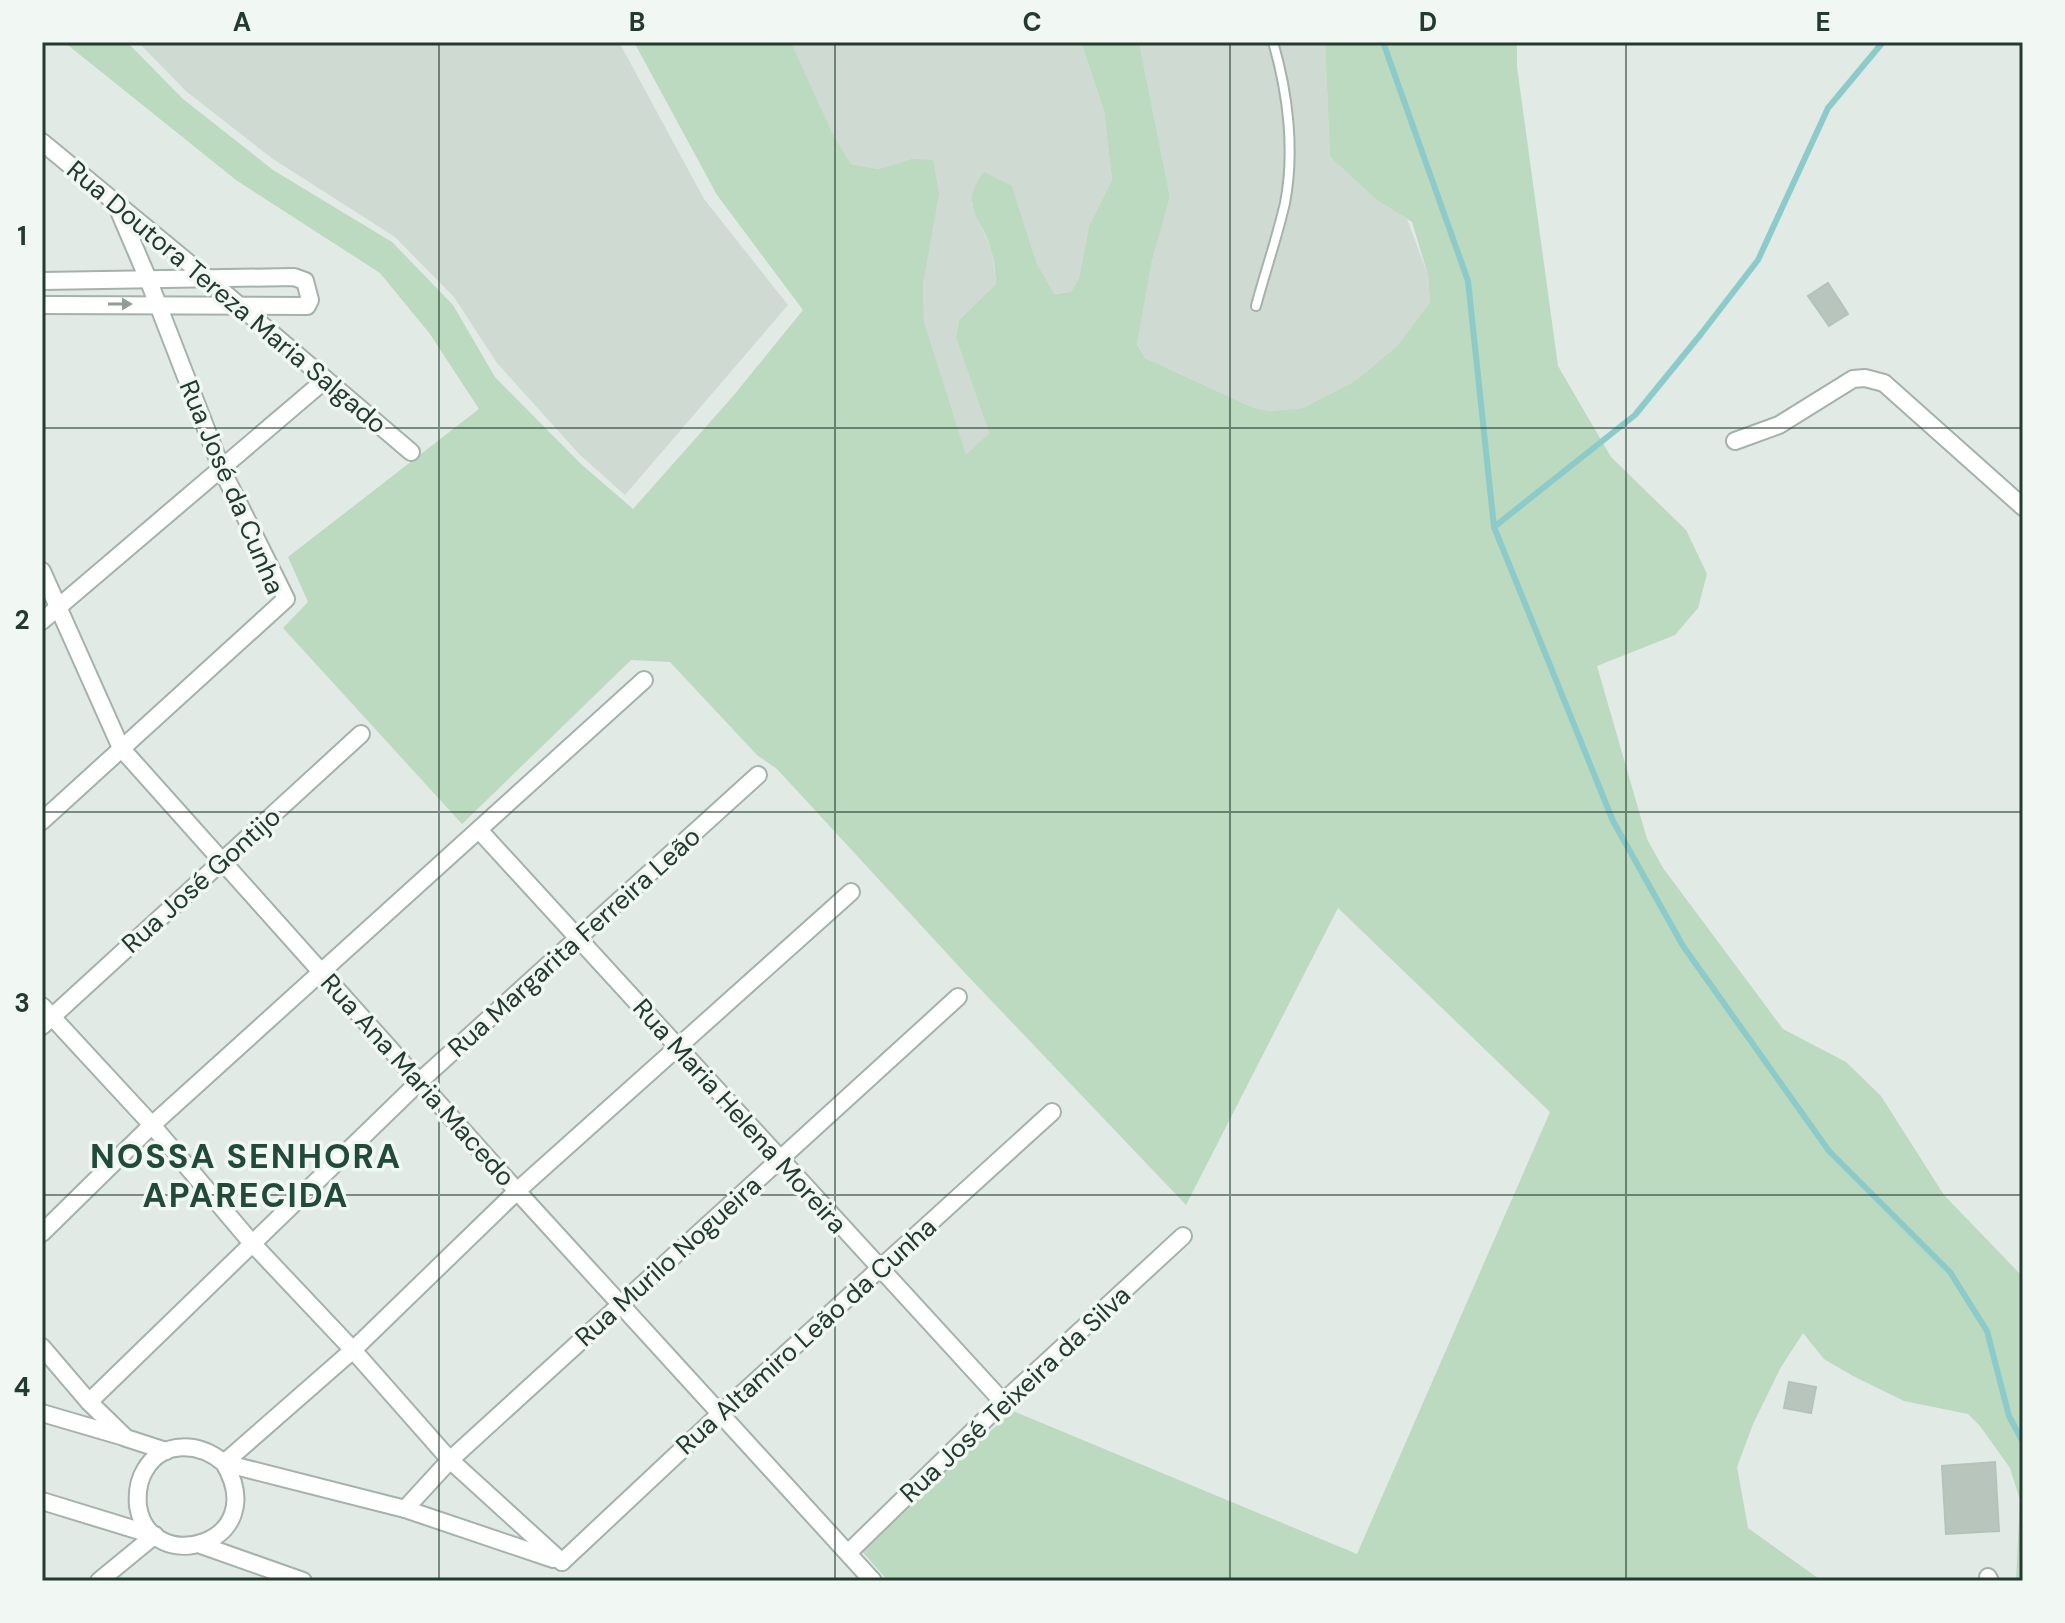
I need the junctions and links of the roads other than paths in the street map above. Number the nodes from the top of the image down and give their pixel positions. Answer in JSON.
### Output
{"nodes":[{"id":1,"x":1273,"y":42,"type":"edge"},
{"id":2,"x":42,"y":142,"type":"edge"},
{"id":3,"x":116,"y":204,"type":"junction"},
{"id":4,"x":148,"y":279,"type":"junction"},
{"id":5,"x":208,"y":279,"type":"junction"},
{"id":6,"x":42,"y":281,"type":"edge"},
{"id":7,"x":156,"y":304,"type":"junction"},
{"id":8,"x":235,"y":304,"type":"junction"},
{"id":9,"x":42,"y":305,"type":"edge"},
{"id":10,"x":1256,"y":306,"type":"dead end"},
{"id":11,"x":325,"y":380,"type":"junction"},
{"id":12,"x":1735,"y":441,"type":"dead end"},
{"id":13,"x":411,"y":452,"type":"dead end"},
{"id":14,"x":222,"y":470,"type":"junction"},
{"id":15,"x":2023,"y":507,"type":"edge"},
{"id":16,"x":42,"y":571,"type":"edge"},
{"id":17,"x":57,"y":608,"type":"junction"},
{"id":18,"x":42,"y":621,"type":"edge"},
{"id":19,"x":644,"y":680,"type":"dead end"},
{"id":20,"x":361,"y":734,"type":"dead end"},
{"id":21,"x":121,"y":748,"type":"junction"},
{"id":22,"x":758,"y":775,"type":"dead end"},
{"id":23,"x":42,"y":821,"type":"edge"},
{"id":24,"x":479,"y":830,"type":"junction"},
{"id":25,"x":221,"y":862,"type":"junction"},
{"id":26,"x":851,"y":892,"type":"dead end"},
{"id":27,"x":578,"y":938,"type":"junction"},
{"id":28,"x":321,"y":972,"type":"junction"},
{"id":29,"x":958,"y":997,"type":"dead end"},
{"id":30,"x":45,"y":1017,"type":"edge"},
{"id":31,"x":680,"y":1048,"type":"junction"},
{"id":32,"x":420,"y":1081,"type":"junction"},
{"id":33,"x":1052,"y":1112,"type":"dead end"},
{"id":34,"x":152,"y":1125,"type":"junction"},
{"id":35,"x":779,"y":1160,"type":"junction"},
{"id":36,"x":517,"y":1191,"type":"junction"},
{"id":37,"x":42,"y":1233,"type":"edge"},
{"id":38,"x":1183,"y":1236,"type":"dead end"},
{"id":39,"x":251,"y":1242,"type":"junction"},
{"id":40,"x":879,"y":1269,"type":"junction"},
{"id":41,"x":621,"y":1303,"type":"junction"},
{"id":42,"x":42,"y":1347,"type":"edge"},
{"id":43,"x":353,"y":1350,"type":"junction"},
{"id":44,"x":89,"y":1402,"type":"junction"},
{"id":45,"x":1003,"y":1402,"type":"junction"},
{"id":46,"x":722,"y":1412,"type":"junction"},
{"id":47,"x":42,"y":1413,"type":"edge"},
{"id":48,"x":126,"y":1438,"type":"junction"},
{"id":49,"x":166,"y":1451,"type":"junction"},
{"id":50,"x":450,"y":1460,"type":"junction"},
{"id":51,"x":224,"y":1463,"type":"junction"},
{"id":52,"x":42,"y":1501,"type":"edge"},
{"id":53,"x":405,"y":1509,"type":"junction"},
{"id":54,"x":155,"y":1535,"type":"junction"},
{"id":55,"x":201,"y":1545,"type":"junction"},
{"id":56,"x":848,"y":1553,"type":"junction"},
{"id":57,"x":562,"y":1562,"type":"junction"},
{"id":58,"x":99,"y":1581,"type":"edge"},
{"id":59,"x":303,"y":1581,"type":"edge"},
{"id":60,"x":873,"y":1581,"type":"edge"}],
"edges":[{"from":1,"to":10,"type":"lane"},
{"from":2,"to":3,"type":"street","name":"Rua Doutora Tereza Maria Salgado"},
{"from":3,"to":4,"type":"street","name":"Rua José da Cunha"},
{"from":3,"to":5,"type":"street","name":"Rua Doutora Tereza Maria Salgado"},
{"from":4,"to":5,"type":"street"},
{"from":4,"to":6,"type":"street"},
{"from":4,"to":7,"type":"street","name":"Rua José da Cunha"},
{"from":5,"to":8,"type":"street","name":"Rua Doutora Tereza Maria Salgado"},
{"from":5,"to":8,"type":"street"},
{"from":7,"to":8,"type":"street"},
{"from":9,"to":7,"type":"street","one_way":true},
{"from":7,"to":14,"type":"street","name":"Rua José da Cunha"},
{"from":8,"to":11,"type":"street","name":"Rua Doutora Tereza Maria Salgado"},
{"from":11,"to":13,"type":"street","name":"Rua Doutora Tereza Maria Salgado"},
{"from":11,"to":14,"type":"street"},
{"from":12,"to":15,"type":"street"},
{"from":14,"to":17,"type":"street"},
{"from":14,"to":21,"type":"street","name":"Rua José da Cunha"},
{"from":16,"to":17,"type":"street","name":"Rua Ana Maria Macedo"},
{"from":17,"to":18,"type":"street"},
{"from":17,"to":21,"type":"street","name":"Rua Ana Maria Macedo"},
{"from":19,"to":24,"type":"street"},
{"from":20,"to":25,"type":"street","name":"Rua José Gontijo"},
{"from":21,"to":23,"type":"street","name":"Rua José da Cunha"},
{"from":21,"to":25,"type":"street","name":"Rua Ana Maria Macedo"},
{"from":22,"to":27,"type":"street","name":"Rua Margarita Ferreira Leão"},
{"from":24,"to":27,"type":"street","name":"Rua Maria Helena Moreira"},
{"from":24,"to":28,"type":"street"},
{"from":25,"to":28,"type":"street","name":"Rua Ana Maria Macedo"},
{"from":25,"to":30,"type":"street","name":"Rua José Gontijo"},
{"from":26,"to":31,"type":"street"},
{"from":27,"to":31,"type":"street","name":"Rua Maria Helena Moreira"},
{"from":27,"to":32,"type":"street","name":"Rua Margarita Ferreira Leão"},
{"from":28,"to":32,"type":"street","name":"Rua Ana Maria Macedo"},
{"from":28,"to":34,"type":"street"},
{"from":29,"to":35,"type":"street","name":"Rua Murilo Nogueira"},
{"from":30,"to":34,"type":"street"},
{"from":31,"to":35,"type":"street","name":"Rua Maria Helena Moreira"},
{"from":31,"to":36,"type":"street"},
{"from":32,"to":36,"type":"street","name":"Rua Ana Maria Macedo"},
{"from":32,"to":39,"type":"street","name":"Rua Margarita Ferreira Leão"},
{"from":33,"to":40,"type":"street","name":"Rua Altamiro Leão da Cunha"},
{"from":34,"to":37,"type":"street"},
{"from":34,"to":39,"type":"street"},
{"from":35,"to":40,"type":"street","name":"Rua Maria Helena Moreira"},
{"from":35,"to":41,"type":"street","name":"Rua Murilo Nogueira"},
{"from":36,"to":41,"type":"street","name":"Rua Ana Maria Macedo"},
{"from":36,"to":43,"type":"street"},
{"from":38,"to":45,"type":"street","name":"Rua José Teixeira da Silva"},
{"from":39,"to":43,"type":"street"},
{"from":39,"to":44,"type":"street","name":"Rua Margarita Ferreira Leão"},
{"from":40,"to":45,"type":"street","name":"Rua Maria Helena Moreira"},
{"from":40,"to":46,"type":"street","name":"Rua Altamiro Leão da Cunha"},
{"from":41,"to":46,"type":"street","name":"Rua Ana Maria Macedo"},
{"from":41,"to":50,"type":"street","name":"Rua Murilo Nogueira"},
{"from":42,"to":44,"type":"street"},
{"from":43,"to":50,"type":"street"},
{"from":43,"to":51,"type":"street"},
{"from":44,"to":48,"type":"street"},
{"from":45,"to":56,"type":"street","name":"Rua José Teixeira da Silva"},
{"from":46,"to":56,"type":"street","name":"Rua Ana Maria Macedo"},
{"from":46,"to":57,"type":"street","name":"Rua Altamiro Leão da Cunha"},
{"from":47,"to":48,"type":"street"},
{"from":48,"to":49,"type":"street"},
{"from":49,"to":51,"type":"street"},
{"from":49,"to":54,"type":"street"},
{"from":50,"to":53,"type":"street","name":"Rua Murilo Nogueira"},
{"from":50,"to":57,"type":"street"},
{"from":51,"to":53,"type":"street"},
{"from":51,"to":55,"type":"street"},
{"from":52,"to":54,"type":"street"},
{"from":53,"to":57,"type":"street"},
{"from":54,"to":55,"type":"street"},
{"from":54,"to":58,"type":"street"},
{"from":55,"to":59,"type":"street"},
{"from":56,"to":60,"type":"street","name":"Rua Ana Maria Macedo"}]}
